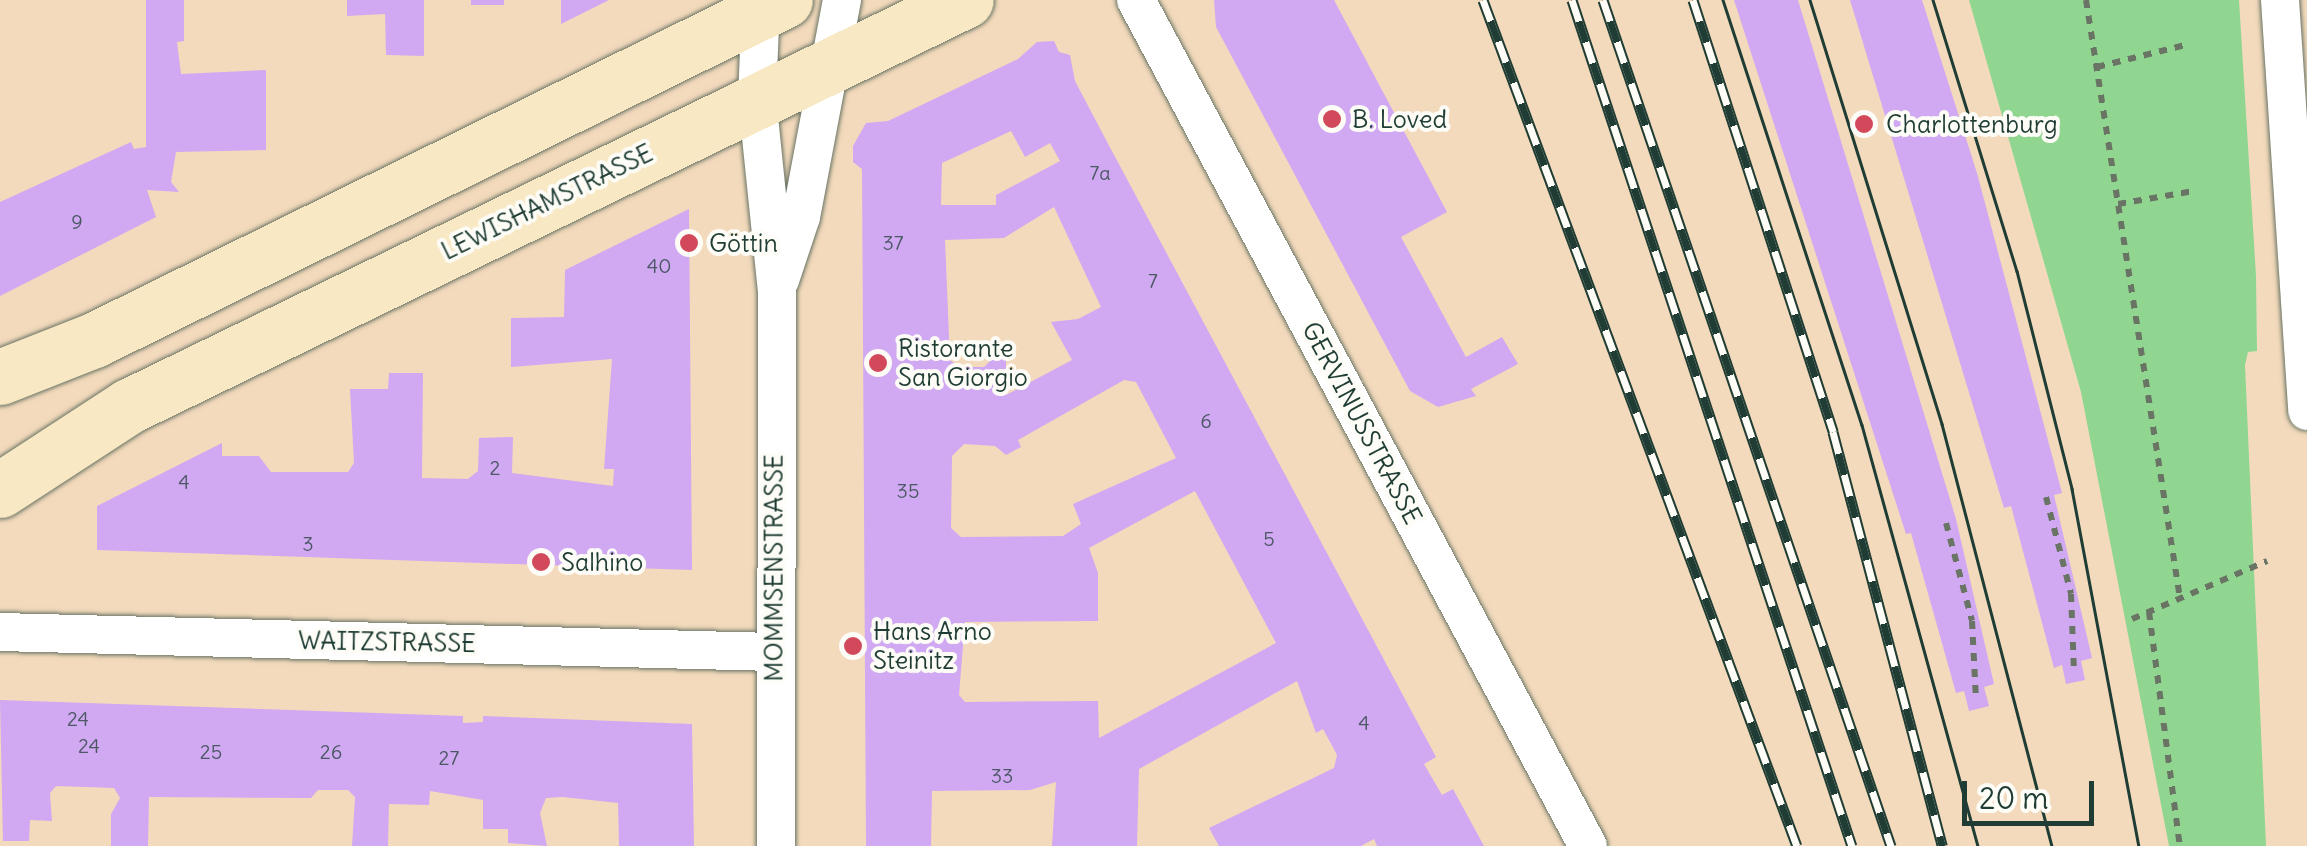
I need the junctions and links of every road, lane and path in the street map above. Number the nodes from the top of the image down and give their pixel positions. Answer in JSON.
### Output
{"nodes":[{"id":1,"x":842,"y":0,"type":"edge"},
{"id":2,"x":966,"y":0,"type":"edge"},
{"id":3,"x":1136,"y":0,"type":"edge"},
{"id":4,"x":2086,"y":0,"type":"edge"},
{"id":5,"x":2280,"y":0,"type":"edge"},
{"id":6,"x":769,"y":4,"type":"edge"},
{"id":7,"x":2184,"y":45,"type":"dead end"},
{"id":8,"x":831,"y":63,"type":"junction"},
{"id":9,"x":2097,"y":67,"type":"junction"},
{"id":10,"x":757,"y":98,"type":"junction"},
{"id":11,"x":2194,"y":191,"type":"dead end"},
{"id":12,"x":2118,"y":204,"type":"junction"},
{"id":13,"x":777,"y":290,"type":"junction"},
{"id":14,"x":94,"y":340,"type":"junction"},
{"id":15,"x":0,"y":377,"type":"edge"},
{"id":16,"x":129,"y":406,"type":"junction"},
{"id":17,"x":0,"y":410,"type":"edge"},
{"id":18,"x":2307,"y":410,"type":"edge"},
{"id":19,"x":0,"y":444,"type":"edge"},
{"id":20,"x":0,"y":490,"type":"edge"},
{"id":21,"x":2046,"y":498,"type":"dead end"},
{"id":22,"x":1946,"y":523,"type":"dead end"},
{"id":23,"x":2266,"y":562,"type":"dead end"},
{"id":24,"x":2180,"y":598,"type":"junction"},
{"id":25,"x":2149,"y":612,"type":"junction"},
{"id":26,"x":2132,"y":619,"type":"dead end"},
{"id":27,"x":0,"y":632,"type":"edge"},
{"id":28,"x":774,"y":652,"type":"junction"},
{"id":29,"x":2074,"y":673,"type":"dead end"},
{"id":30,"x":1976,"y":699,"type":"dead end"},
{"id":31,"x":776,"y":846,"type":"edge"},
{"id":32,"x":1588,"y":846,"type":"edge"},
{"id":33,"x":2180,"y":846,"type":"edge"}],
"edges":[{"from":1,"to":8,"type":"street"},
{"from":2,"to":8,"type":"main road","name":"LEWISHAMSTRASSE"},
{"from":3,"to":32,"type":"street","name":"GERVINUSSTRASSE"},
{"from":4,"to":9,"type":"path"},
{"from":5,"to":18,"type":"street"},
{"from":6,"to":10,"type":"street","name":"MOMMSENSTRASSE"},
{"from":6,"to":14,"type":"main road"},
{"from":7,"to":9,"type":"path"},
{"from":8,"to":10,"type":"main road","name":"LEWISHAMSTRASSE"},
{"from":8,"to":13,"type":"street","name":"MOMMSENSTRASSE"},
{"from":9,"to":12,"type":"path"},
{"from":10,"to":13,"type":"street","name":"MOMMSENSTRASSE"},
{"from":10,"to":16,"type":"main road","name":"LEWISHAMSTRASSE"},
{"from":11,"to":12,"type":"path"},
{"from":12,"to":24,"type":"path"},
{"from":13,"to":28,"type":"street","name":"MOMMSENSTRASSE"},
{"from":14,"to":15,"type":"main road"},
{"from":14,"to":17,"type":"main road"},
{"from":16,"to":19,"type":"main road","name":"LEWISHAMSTRASSE"},
{"from":16,"to":20,"type":"main road","name":"LEWISHAMSTRASSE"},
{"from":21,"to":29,"type":"path"},
{"from":22,"to":30,"type":"path"},
{"from":23,"to":24,"type":"path"},
{"from":24,"to":25,"type":"path"},
{"from":25,"to":26,"type":"path"},
{"from":25,"to":33,"type":"path"},
{"from":27,"to":28,"type":"street","name":"WAITZSTRASSE"},
{"from":28,"to":31,"type":"street","name":"MOMMSENSTRASSE"}]}
